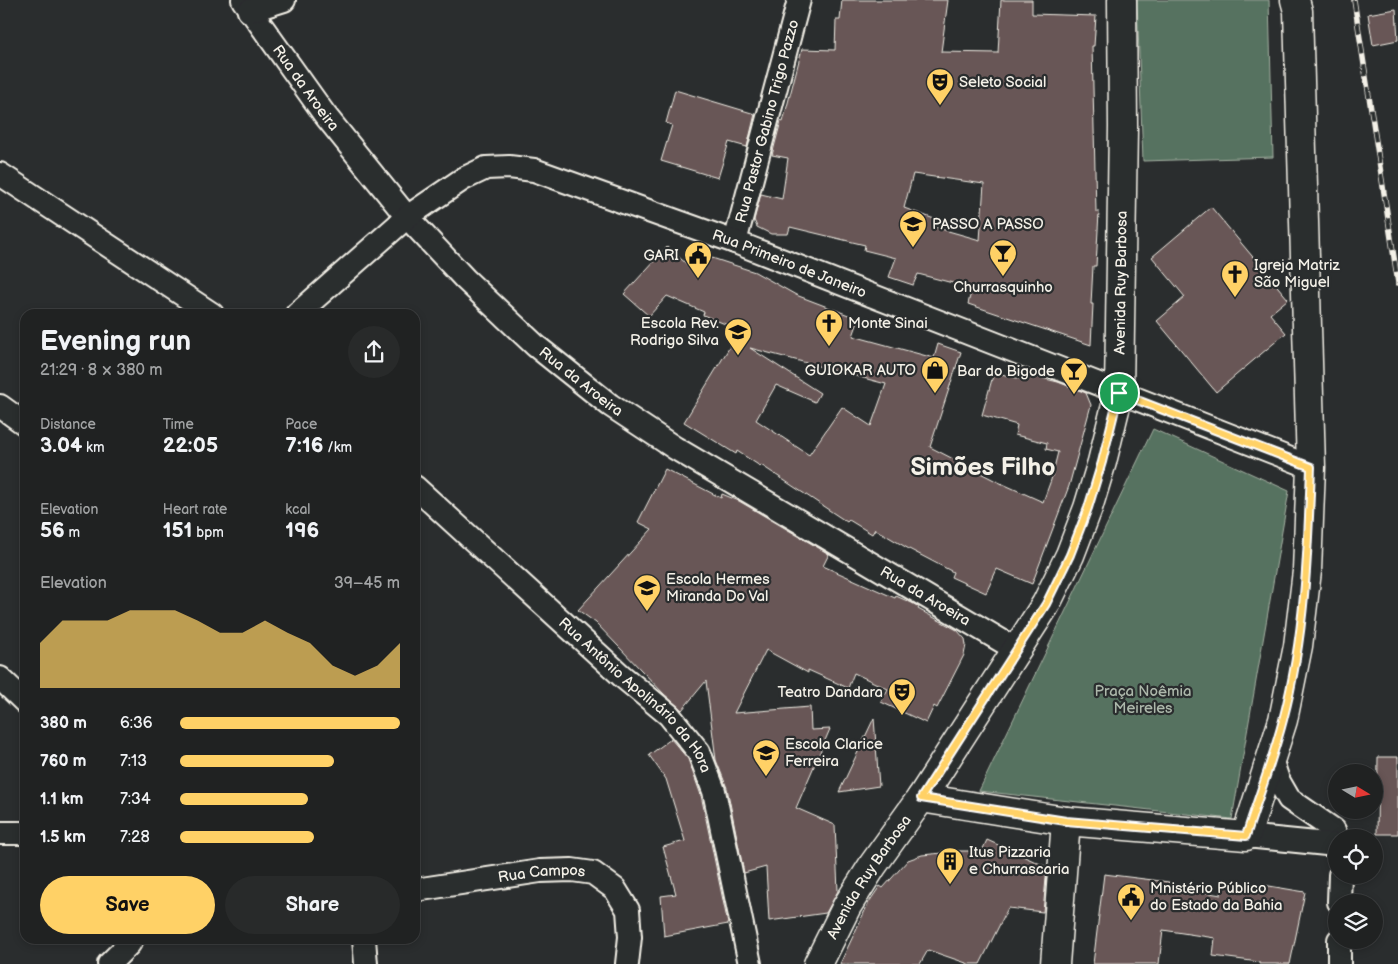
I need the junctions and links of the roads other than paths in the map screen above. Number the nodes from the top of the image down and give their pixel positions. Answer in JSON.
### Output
{"nodes":[{"id":1,"x":284,"y":0,"type":"edge"},
{"id":2,"x":799,"y":0,"type":"edge"},
{"id":3,"x":1122,"y":0,"type":"edge"},
{"id":4,"x":1302,"y":4,"type":"edge"},
{"id":5,"x":246,"y":5,"type":"edge"},
{"id":6,"x":0,"y":174,"type":"edge"},
{"id":7,"x":407,"y":217,"type":"junction"},
{"id":8,"x":735,"y":242,"type":"junction"},
{"id":9,"x":204,"y":309,"type":"edge"},
{"id":10,"x":303,"y":309,"type":"edge"},
{"id":11,"x":1119,"y":393,"type":"junction"},
{"id":12,"x":0,"y":406,"type":"edge"},
{"id":13,"x":20,"y":420,"type":"edge"},
{"id":14,"x":1311,"y":467,"type":"junction"},
{"id":15,"x":420,"y":492,"type":"edge"},
{"id":16,"x":1017,"y":650,"type":"junction"},
{"id":17,"x":0,"y":678,"type":"edge"},
{"id":18,"x":20,"y":697,"type":"edge"},
{"id":19,"x":1271,"y":759,"type":"junction"},
{"id":20,"x":921,"y":798,"type":"junction"},
{"id":21,"x":1066,"y":821,"type":"junction"},
{"id":22,"x":1333,"y":829,"type":"edge"},
{"id":23,"x":0,"y":833,"type":"edge"},
{"id":24,"x":20,"y":833,"type":"edge"},
{"id":25,"x":1246,"y":836,"type":"junction"},
{"id":26,"x":1328,"y":844,"type":"edge"},
{"id":27,"x":420,"y":889,"type":"edge"},
{"id":28,"x":129,"y":944,"type":"edge"},
{"id":29,"x":364,"y":944,"type":"edge"},
{"id":30,"x":1339,"y":949,"type":"edge"},
{"id":31,"x":109,"y":964,"type":"edge"},
{"id":32,"x":366,"y":964,"type":"edge"},
{"id":33,"x":627,"y":964,"type":"edge"},
{"id":34,"x":750,"y":964,"type":"edge"},
{"id":35,"x":818,"y":964,"type":"edge"},
{"id":36,"x":1055,"y":964,"type":"edge"},
{"id":37,"x":1339,"y":964,"type":"edge"}],
"edges":[{"from":1,"to":5,"type":"street"},
{"from":2,"to":8,"type":"street","name":"Rua Pastor Gabino Trigo Pazzo"},
{"from":3,"to":11,"type":"main road","name":"Avenida Ruy Barbosa"},
{"from":4,"to":14,"type":"main road"},
{"from":5,"to":7,"type":"street","name":"Rua da Aroeira"},
{"from":6,"to":9,"type":"street"},
{"from":7,"to":8,"type":"street","name":"Rua Primeiro de Janeiro"},
{"from":7,"to":10,"type":"street","name":"Rua Primeiro de Janeiro"},
{"from":7,"to":16,"type":"street","name":"Rua da Aroeira"},
{"from":8,"to":11,"type":"street","name":"Rua Primeiro de Janeiro"},
{"from":11,"to":14,"type":"street","name":"Rua Primeiro de Janeiro"},
{"from":11,"to":16,"type":"main road","name":"Avenida Ruy Barbosa"},
{"from":12,"to":13,"type":"street"},
{"from":14,"to":19,"type":"main road"},
{"from":15,"to":34,"type":"street","name":"Rua Antônio Apolinário da Hora"},
{"from":16,"to":20,"type":"main road","name":"Avenida Ruy Barbosa"},
{"from":17,"to":18,"type":"street"},
{"from":19,"to":22,"type":"street"},
{"from":19,"to":25,"type":"main road"},
{"from":20,"to":21,"type":"main road"},
{"from":20,"to":35,"type":"main road","name":"Avenida Ruy Barbosa"},
{"from":21,"to":25,"type":"main road"},
{"from":21,"to":36,"type":"main road"},
{"from":23,"to":24,"type":"street"},
{"from":25,"to":26,"type":"street"},
{"from":27,"to":33,"type":"street","name":"Rua Campos"},
{"from":28,"to":31,"type":"street"},
{"from":29,"to":32,"type":"street"},
{"from":30,"to":37,"type":"street"}]}
